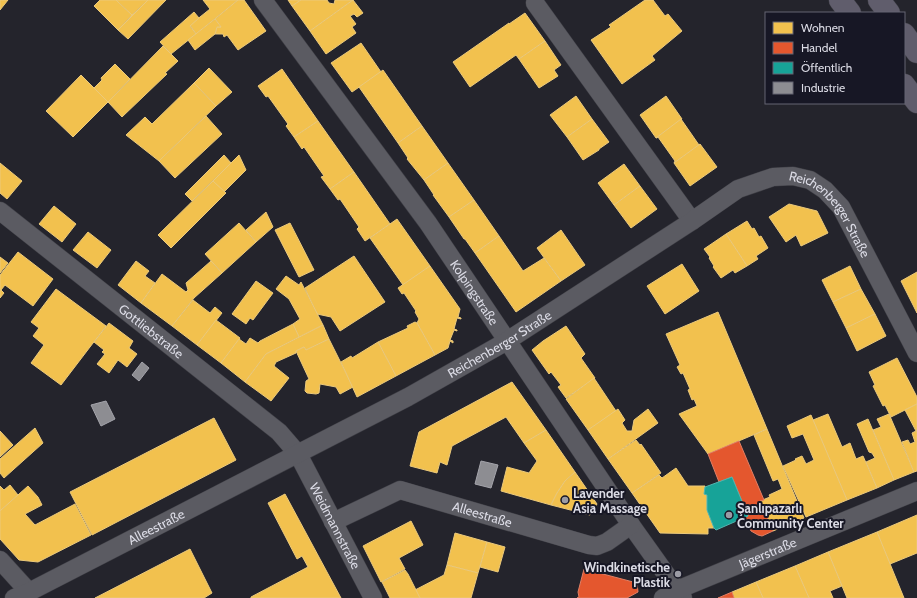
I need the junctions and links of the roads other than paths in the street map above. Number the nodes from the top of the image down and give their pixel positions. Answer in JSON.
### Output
{"nodes":[{"id":1,"x":263,"y":0,"type":"edge"},
{"id":2,"x":840,"y":0,"type":"edge"},
{"id":3,"x":879,"y":0,"type":"edge"},
{"id":4,"x":535,"y":3,"type":"dead end"},
{"id":5,"x":849,"y":12,"type":"edge"},
{"id":6,"x":887,"y":12,"type":"edge"},
{"id":7,"x":905,"y":35,"type":"edge"},
{"id":8,"x":917,"y":52,"type":"edge"},
{"id":9,"x":905,"y":86,"type":"edge"},
{"id":10,"x":917,"y":102,"type":"edge"},
{"id":11,"x":0,"y":211,"type":"edge"},
{"id":12,"x":692,"y":221,"type":"junction"},
{"id":13,"x":507,"y":341,"type":"junction"},
{"id":14,"x":917,"y":353,"type":"edge"},
{"id":15,"x":298,"y":454,"type":"junction"},
{"id":16,"x":917,"y":491,"type":"edge"},
{"id":17,"x":333,"y":522,"type":"junction"},
{"id":18,"x":631,"y":525,"type":"junction"},
{"id":19,"x":0,"y":560,"type":"edge"},
{"id":20,"x":22,"y":595,"type":"edge"},
{"id":21,"x":674,"y":595,"type":"edge"},
{"id":22,"x":373,"y":598,"type":"edge"}],
"edges":[{"from":1,"to":13,"type":"street","name":"Kolpingstraße"},
{"from":2,"to":5,"type":"highway"},
{"from":3,"to":6,"type":"highway"},
{"from":4,"to":12,"type":"street"},
{"from":7,"to":8,"type":"highway"},
{"from":9,"to":10,"type":"highway"},
{"from":11,"to":15,"type":"street","name":"Gottliebstraße"},
{"from":12,"to":13,"type":"street","name":"Reichenberger Straße"},
{"from":12,"to":14,"type":"street","name":"Reichenberger Straße"},
{"from":13,"to":15,"type":"street","name":"Reichenberger Straße"},
{"from":13,"to":18,"type":"street","name":"Kolpingstraße"},
{"from":15,"to":17,"type":"street","name":"Weidmannstraße"},
{"from":15,"to":20,"type":"street","name":"Alleestraße"},
{"from":16,"to":21,"type":"street","name":"Jägerstraße"},
{"from":17,"to":18,"type":"street","name":"Alleestraße"},
{"from":17,"to":22,"type":"street","name":"Weidmannstraße"},
{"from":18,"to":21,"type":"street","name":"Kolpingstraße"},
{"from":19,"to":20,"type":"street"}]}
